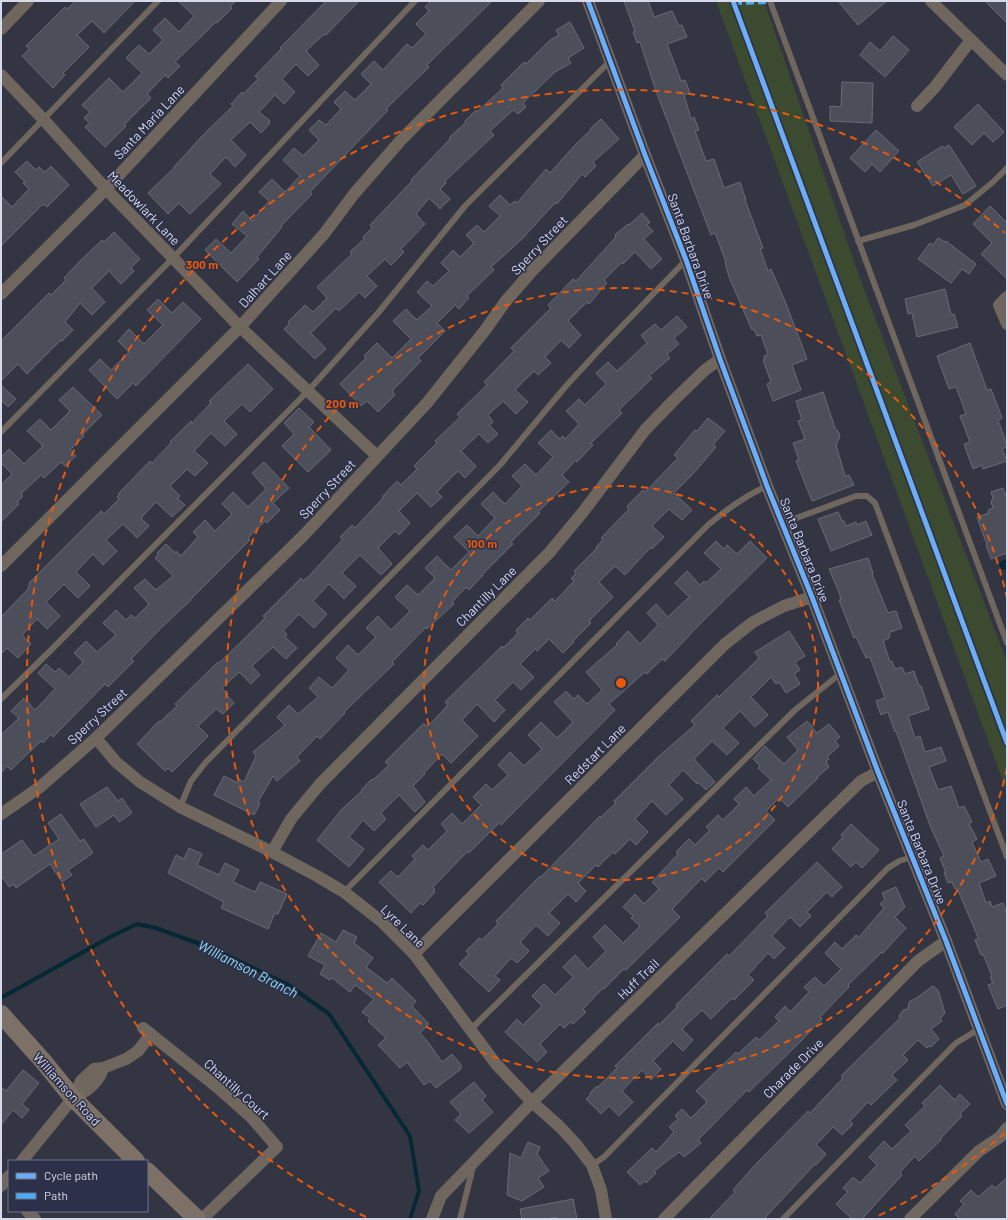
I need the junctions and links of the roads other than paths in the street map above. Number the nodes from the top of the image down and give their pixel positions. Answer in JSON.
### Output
{"nodes":[{"id":1,"x":28,"y":1,"type":"edge"},
{"id":2,"x":158,"y":1,"type":"edge"},
{"id":3,"x":281,"y":1,"type":"edge"},
{"id":4,"x":414,"y":1,"type":"edge"},
{"id":5,"x":539,"y":1,"type":"edge"},
{"id":6,"x":588,"y":1,"type":"edge"},
{"id":7,"x":770,"y":1,"type":"edge"},
{"id":8,"x":931,"y":1,"type":"edge"},
{"id":9,"x":1,"y":29,"type":"edge"},
{"id":10,"x":971,"y":40,"type":"junction"},
{"id":11,"x":611,"y":60,"type":"junction"},
{"id":12,"x":1,"y":75,"type":"edge"},
{"id":13,"x":1007,"y":75,"type":"edge"},
{"id":14,"x":917,"y":106,"type":"dead end"},
{"id":15,"x":44,"y":120,"type":"junction"},
{"id":16,"x":645,"y":155,"type":"junction"},
{"id":17,"x":1,"y":163,"type":"edge"},
{"id":18,"x":1007,"y":168,"type":"edge"},
{"id":19,"x":106,"y":189,"type":"junction"},
{"id":20,"x":858,"y":241,"type":"junction"},
{"id":21,"x":173,"y":258,"type":"junction"},
{"id":22,"x":686,"y":260,"type":"junction"},
{"id":23,"x":1,"y":294,"type":"edge"},
{"id":24,"x":1007,"y":297,"type":"edge"},
{"id":25,"x":1007,"y":324,"type":"edge"},
{"id":26,"x":240,"y":327,"type":"junction"},
{"id":27,"x":720,"y":359,"type":"junction"},
{"id":28,"x":308,"y":391,"type":"junction"},
{"id":29,"x":1,"y":432,"type":"edge"},
{"id":30,"x":377,"y":456,"type":"junction"},
{"id":31,"x":767,"y":486,"type":"junction"},
{"id":32,"x":782,"y":522,"type":"junction"},
{"id":33,"x":1,"y":566,"type":"edge"},
{"id":34,"x":812,"y":596,"type":"junction"},
{"id":35,"x":1007,"y":643,"type":"edge"},
{"id":36,"x":841,"y":673,"type":"junction"},
{"id":37,"x":1,"y":699,"type":"edge"},
{"id":38,"x":96,"y":738,"type":"junction"},
{"id":39,"x":878,"y":772,"type":"junction"},
{"id":40,"x":180,"y":807,"type":"junction"},
{"id":41,"x":1,"y":814,"type":"edge"},
{"id":42,"x":272,"y":852,"type":"junction"},
{"id":43,"x":912,"y":857,"type":"junction"},
{"id":44,"x":1007,"y":857,"type":"edge"},
{"id":45,"x":344,"y":892,"type":"junction"},
{"id":46,"x":946,"y":941,"type":"junction"},
{"id":47,"x":414,"y":954,"type":"junction"},
{"id":48,"x":1,"y":1014,"type":"edge"},
{"id":49,"x":979,"y":1029,"type":"junction"},
{"id":50,"x":470,"y":1030,"type":"junction"},
{"id":51,"x":72,"y":1098,"type":"junction"},
{"id":52,"x":532,"y":1102,"type":"junction"},
{"id":53,"x":1007,"y":1104,"type":"edge"},
{"id":54,"x":1007,"y":1128,"type":"edge"},
{"id":55,"x":23,"y":1160,"type":"edge"},
{"id":56,"x":135,"y":1160,"type":"edge"},
{"id":57,"x":473,"y":1163,"type":"junction"},
{"id":58,"x":592,"y":1165,"type":"junction"},
{"id":59,"x":148,"y":1172,"type":"edge"},
{"id":60,"x":8,"y":1177,"type":"edge"},
{"id":61,"x":1,"y":1186,"type":"edge"},
{"id":62,"x":197,"y":1219,"type":"edge"},
{"id":63,"x":202,"y":1219,"type":"edge"},
{"id":64,"x":432,"y":1219,"type":"edge"},
{"id":65,"x":460,"y":1219,"type":"edge"},
{"id":66,"x":606,"y":1219,"type":"edge"},
{"id":67,"x":664,"y":1219,"type":"edge"},
{"id":68,"x":783,"y":1219,"type":"edge"},
{"id":69,"x":910,"y":1219,"type":"edge"}],
"edges":[{"from":1,"to":9,"type":"street"},
{"from":2,"to":15,"type":"lane"},
{"from":3,"to":19,"type":"street","name":"Santa Maria Lane"},
{"from":4,"to":21,"type":"lane"},
{"from":5,"to":26,"type":"street","name":"Dalhart Lane"},
{"from":6,"to":11,"type":"street","name":"Santa Barbara Drive"},
{"from":7,"to":20,"type":"lane"},
{"from":8,"to":10,"type":"street"},
{"from":10,"to":13,"type":"street"},
{"from":10,"to":14,"type":"street"},
{"from":11,"to":16,"type":"street","name":"Santa Barbara Drive"},
{"from":11,"to":28,"type":"lane"},
{"from":12,"to":15,"type":"street","name":"Meadowlark Lane"},
{"from":15,"to":17,"type":"lane"},
{"from":15,"to":19,"type":"street","name":"Meadowlark Lane"},
{"from":16,"to":22,"type":"street","name":"Santa Barbara Drive"},
{"from":16,"to":30,"type":"street","name":"Sperry Street"},
{"from":18,"to":20,"type":"lane"},
{"from":19,"to":21,"type":"street","name":"Meadowlark Lane"},
{"from":19,"to":23,"type":"street","name":"Santa Maria Lane"},
{"from":20,"to":35,"type":"lane"},
{"from":21,"to":26,"type":"street","name":"Meadowlark Lane"},
{"from":21,"to":29,"type":"lane"},
{"from":22,"to":27,"type":"street","name":"Santa Barbara Drive"},
{"from":22,"to":40,"type":"lane"},
{"from":24,"to":25,"type":"street"},
{"from":26,"to":28,"type":"street","name":"Meadowlark Lane"},
{"from":26,"to":33,"type":"street","name":"Dalhart Lane"},
{"from":27,"to":31,"type":"street","name":"Santa Barbara Drive"},
{"from":27,"to":42,"type":"street","name":"Chantilly Lane"},
{"from":28,"to":30,"type":"street","name":"Meadowlark Lane"},
{"from":28,"to":37,"type":"lane"},
{"from":30,"to":38,"type":"street","name":"Sperry Street"},
{"from":31,"to":32,"type":"street","name":"Santa Barbara Drive"},
{"from":31,"to":45,"type":"lane"},
{"from":32,"to":34,"type":"street","name":"Santa Barbara Drive"},
{"from":32,"to":44,"type":"lane"},
{"from":34,"to":36,"type":"street","name":"Santa Barbara Drive"},
{"from":34,"to":47,"type":"street","name":"Redstart Lane"},
{"from":36,"to":39,"type":"street","name":"Santa Barbara Drive"},
{"from":36,"to":50,"type":"lane"},
{"from":38,"to":40,"type":"street","name":"Lyre Lane"},
{"from":38,"to":41,"type":"street","name":"Sperry Street"},
{"from":39,"to":43,"type":"street","name":"Santa Barbara Drive"},
{"from":39,"to":52,"type":"street","name":"Huff Trail"},
{"from":40,"to":42,"type":"street","name":"Lyre Lane"},
{"from":42,"to":45,"type":"street","name":"Lyre Lane"},
{"from":43,"to":46,"type":"street","name":"Santa Barbara Drive"},
{"from":43,"to":58,"type":"lane"},
{"from":45,"to":47,"type":"street","name":"Lyre Lane"},
{"from":46,"to":49,"type":"street","name":"Santa Barbara Drive"},
{"from":46,"to":67,"type":"street","name":"Charade Drive"},
{"from":47,"to":50,"type":"street","name":"Lyre Lane"},
{"from":48,"to":51,"type":"street","name":"Williamson Road"},
{"from":49,"to":53,"type":"street","name":"Santa Barbara Drive"},
{"from":49,"to":68,"type":"lane"},
{"from":50,"to":52,"type":"street","name":"Lyre Lane"},
{"from":51,"to":55,"type":"street"},
{"from":51,"to":56,"type":"street","name":"Williamson Road"},
{"from":51,"to":63,"type":"street","name":"Chantilly Court"},
{"from":52,"to":57,"type":"street","name":"Huff Trail"},
{"from":52,"to":58,"type":"street","name":"Lyre Lane"},
{"from":54,"to":69,"type":"street"},
{"from":57,"to":64,"type":"street","name":"Huff Trail"},
{"from":57,"to":65,"type":"lane"},
{"from":58,"to":66,"type":"street","name":"Lyre Lane"},
{"from":59,"to":62,"type":"street"},
{"from":60,"to":61,"type":"street"}]}
